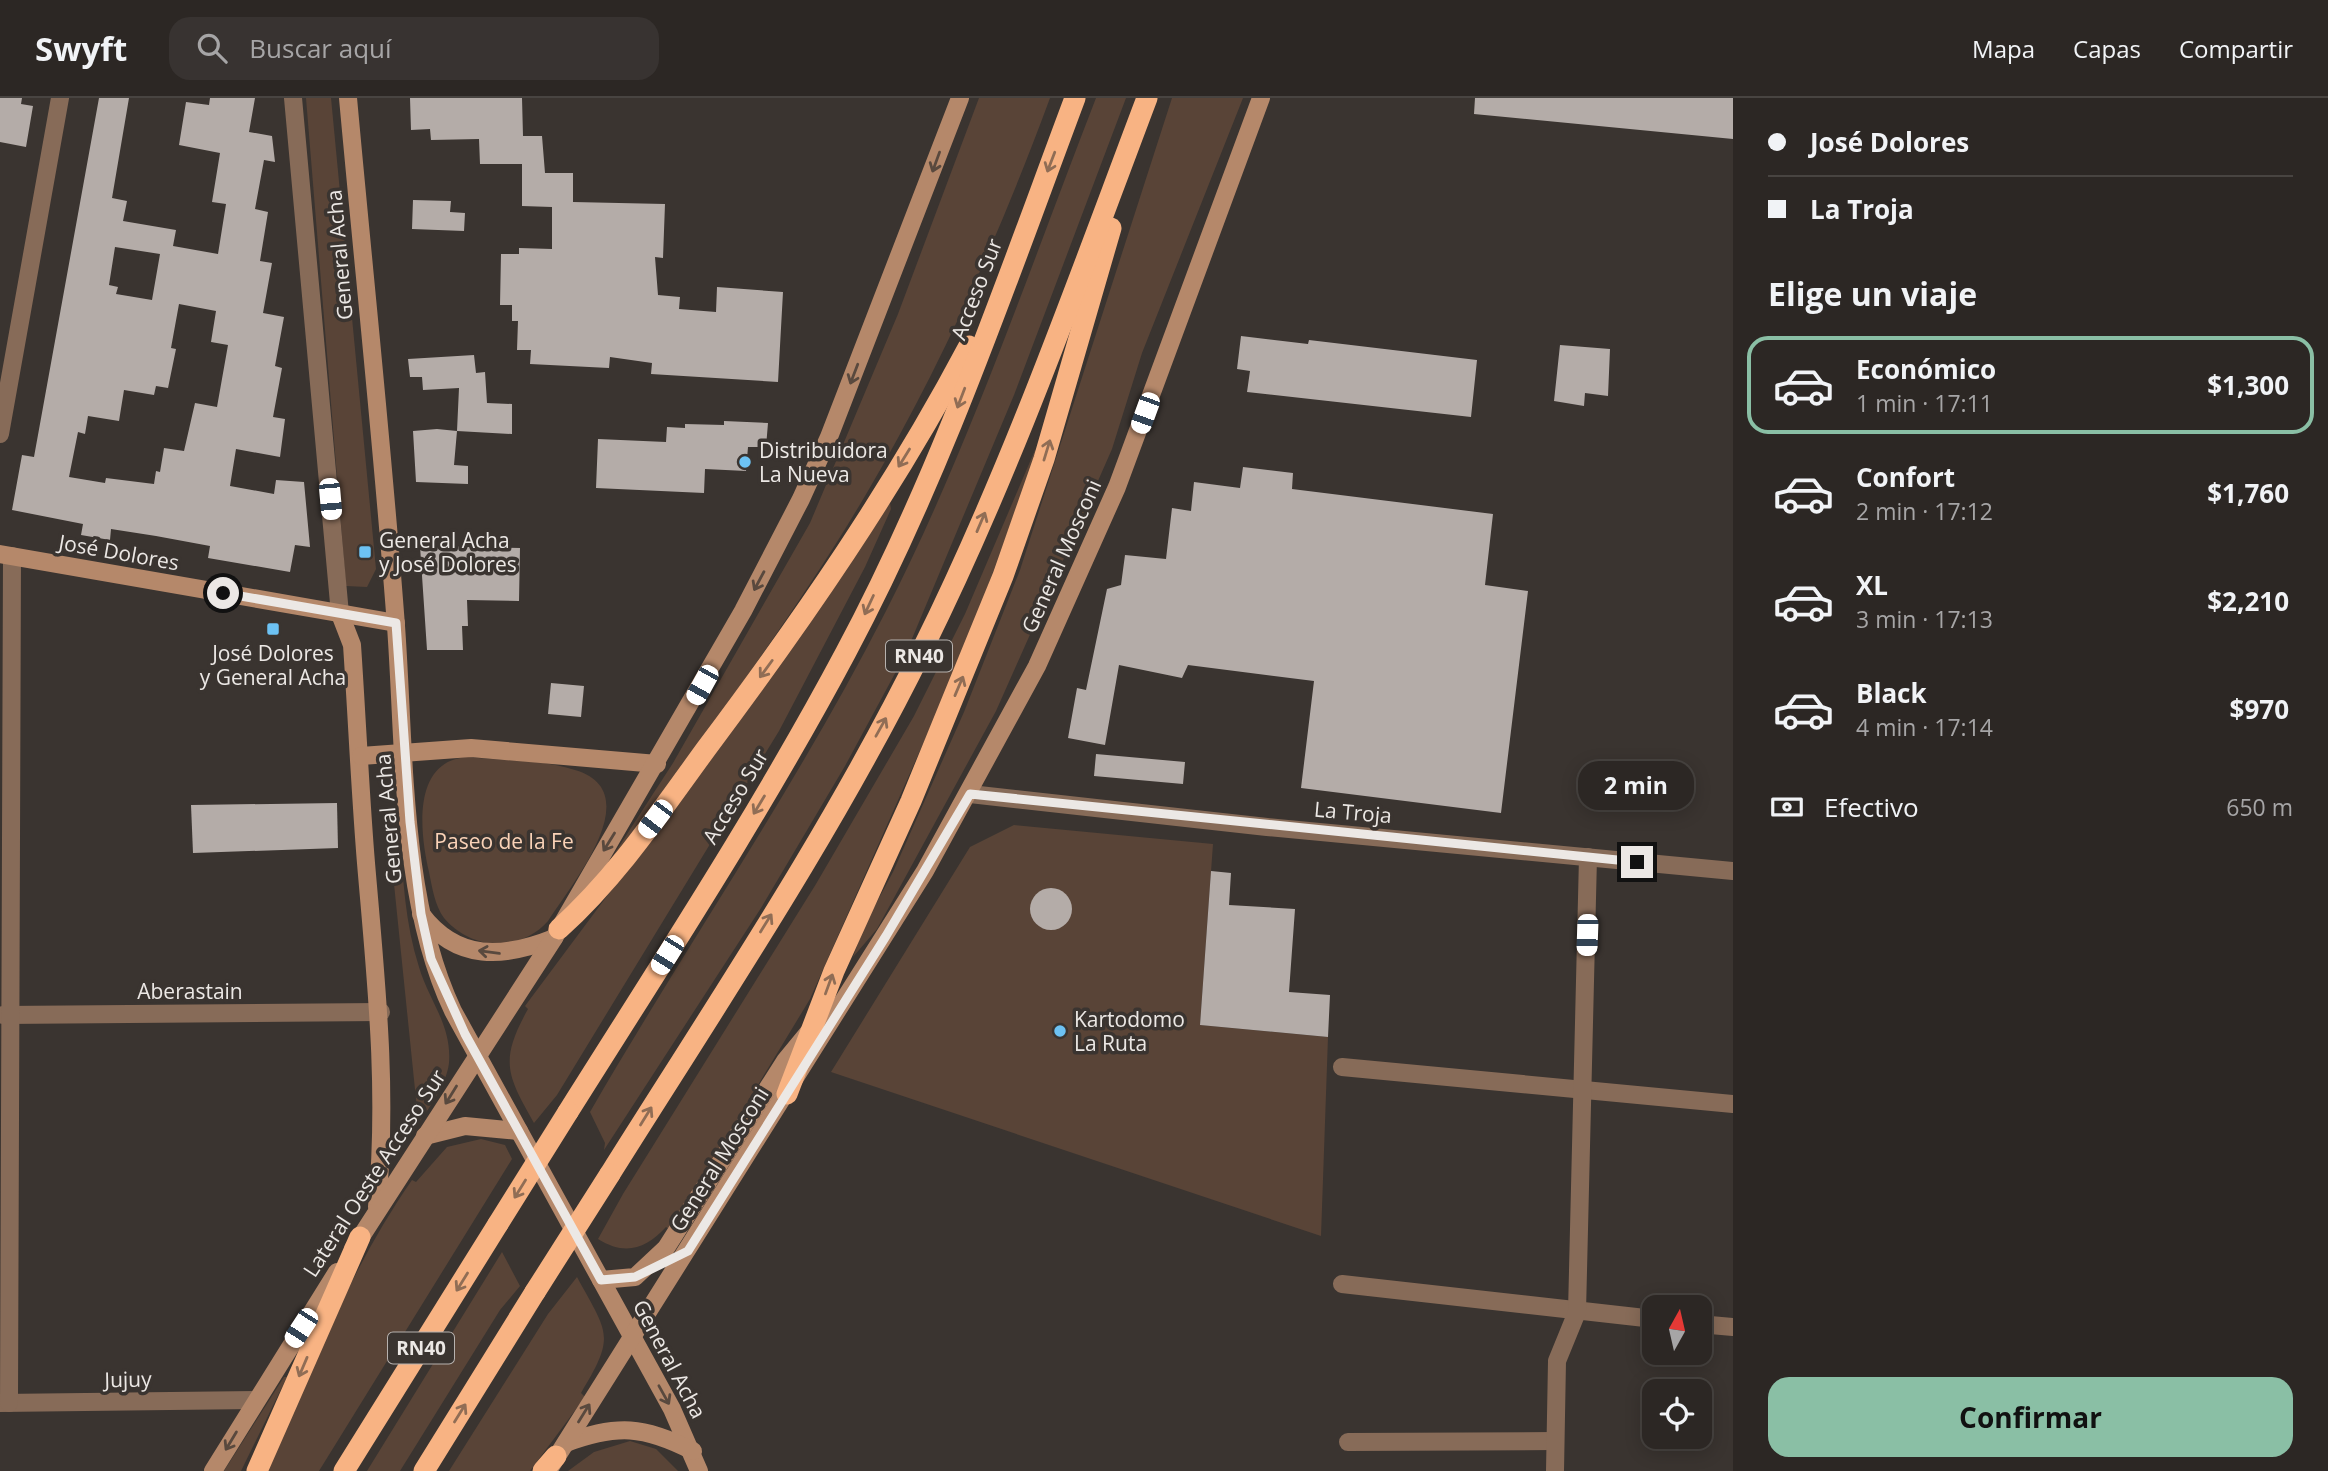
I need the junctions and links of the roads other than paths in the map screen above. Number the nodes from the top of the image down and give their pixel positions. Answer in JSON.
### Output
{"nodes":[{"id":1,"x":60,"y":98,"type":"edge"},
{"id":2,"x":293,"y":98,"type":"edge"},
{"id":3,"x":348,"y":98,"type":"edge"},
{"id":4,"x":960,"y":98,"type":"edge"},
{"id":5,"x":1074,"y":98,"type":"edge"},
{"id":6,"x":1261,"y":98,"type":"edge"},
{"id":7,"x":1146,"y":99,"type":"edge"},
{"id":8,"x":1010,"y":270,"type":"junction"},
{"id":9,"x":0,"y":434,"type":"edge"},
{"id":10,"x":6,"y":555,"type":"edge"},
{"id":11,"x":340,"y":614,"type":"junction"},
{"id":12,"x":396,"y":623,"type":"junction"},
{"id":13,"x":404,"y":752,"type":"junction"},
{"id":14,"x":360,"y":756,"type":"junction"},
{"id":15,"x":657,"y":764,"type":"junction"},
{"id":16,"x":970,"y":794,"type":"junction"},
{"id":17,"x":1588,"y":857,"type":"junction"},
{"id":18,"x":1733,"y":871,"type":"edge"},
{"id":19,"x":421,"y":914,"type":"junction"},
{"id":20,"x":557,"y":933,"type":"junction"},
{"id":21,"x":843,"y":1004,"type":"junction"},
{"id":22,"x":381,"y":1012,"type":"junction"},
{"id":23,"x":6,"y":1015,"type":"edge"},
{"id":24,"x":812,"y":1029,"type":"junction"},
{"id":25,"x":477,"y":1055,"type":"junction"},
{"id":26,"x":1342,"y":1067,"type":"dead end"},
{"id":27,"x":1583,"y":1090,"type":"junction"},
{"id":28,"x":787,"y":1094,"type":"junction"},
{"id":29,"x":1733,"y":1104,"type":"edge"},
{"id":30,"x":519,"y":1131,"type":"junction"},
{"id":31,"x":425,"y":1136,"type":"junction"},
{"id":32,"x":376,"y":1210,"type":"junction"},
{"id":33,"x":360,"y":1237,"type":"junction"},
{"id":34,"x":688,"y":1251,"type":"junction"},
{"id":35,"x":635,"y":1277,"type":"junction"},
{"id":36,"x":601,"y":1280,"type":"junction"},
{"id":37,"x":1342,"y":1284,"type":"dead end"},
{"id":38,"x":1577,"y":1312,"type":"junction"},
{"id":39,"x":1642,"y":1318,"type":"edge"},
{"id":40,"x":1712,"y":1325,"type":"edge"},
{"id":41,"x":1733,"y":1327,"type":"edge"},
{"id":42,"x":632,"y":1335,"type":"junction"},
{"id":43,"x":256,"y":1400,"type":"junction"},
{"id":44,"x":5,"y":1403,"type":"edge"},
{"id":45,"x":1555,"y":1441,"type":"junction"},
{"id":46,"x":1348,"y":1442,"type":"dead end"},
{"id":47,"x":693,"y":1451,"type":"junction"},
{"id":48,"x":553,"y":1460,"type":"edge"},
{"id":49,"x":213,"y":1471,"type":"edge"},
{"id":50,"x":257,"y":1471,"type":"edge"},
{"id":51,"x":344,"y":1471,"type":"edge"},
{"id":52,"x":424,"y":1471,"type":"edge"},
{"id":53,"x":699,"y":1471,"type":"edge"},
{"id":54,"x":1555,"y":1471,"type":"edge"}],
"edges":[{"from":1,"to":9,"type":"street"},
{"from":2,"to":11,"type":"street","name":"General Acha"},
{"from":3,"to":12,"type":"street","name":"General Acha"},
{"from":4,"to":15,"type":"street","one_way":true},
{"from":5,"to":8,"type":"highway","name":"Acceso Sur","number":"RN40","one_way":true},
{"from":6,"to":16,"type":"street","name":"General Mosconi"},
{"from":24,"to":7,"type":"highway","one_way":true},
{"from":52,"to":7,"type":"highway","number":"RN40","one_way":true,"bridge":true},
{"from":8,"to":20,"type":"highway","one_way":true},
{"from":8,"to":51,"type":"highway","name":"Acceso Sur","number":"RN40","one_way":true,"bridge":true},
{"from":10,"to":11,"type":"street","name":"José Dolores"},
{"from":10,"to":23,"type":"street"},
{"from":11,"to":12,"type":"street","name":"José Dolores"},
{"from":11,"to":14,"type":"street","name":"General Acha"},
{"from":12,"to":13,"type":"street","name":"General Acha"},
{"from":13,"to":14,"type":"street"},
{"from":13,"to":15,"type":"street"},
{"from":13,"to":19,"type":"street","name":"General Acha"},
{"from":14,"to":22,"type":"street","name":"General Acha"},
{"from":15,"to":20,"type":"street","one_way":true},
{"from":16,"to":17,"type":"street","name":"La Troja"},
{"from":16,"to":21,"type":"street","name":"General Mosconi"},
{"from":17,"to":18,"type":"street","name":"La Troja"},
{"from":17,"to":27,"type":"street"},
{"from":20,"to":19,"type":"street","one_way":true},
{"from":19,"to":25,"type":"street","name":"General Acha"},
{"from":20,"to":25,"type":"street","name":"Lateral Oeste Acceso Sur"},
{"from":21,"to":24,"type":"street","name":"General Mosconi"},
{"from":21,"to":28,"type":"street","name":"General Mosconi"},
{"from":22,"to":23,"type":"street","name":"Aberastain"},
{"from":22,"to":32,"type":"street","name":"General Acha"},
{"from":23,"to":44,"type":"street"},
{"from":24,"to":28,"type":"highway"},
{"from":24,"to":35,"type":"street","name":"General Mosconi"},
{"from":25,"to":30,"type":"street","name":"General Acha"},
{"from":25,"to":31,"type":"street","name":"Lateral Oeste Acceso Sur","one_way":true},
{"from":26,"to":27,"type":"street"},
{"from":27,"to":29,"type":"street"},
{"from":27,"to":38,"type":"street"},
{"from":28,"to":34,"type":"street","name":"General Mosconi"},
{"from":30,"to":31,"type":"street"},
{"from":30,"to":36,"type":"street","name":"General Acha"},
{"from":31,"to":32,"type":"street","name":"Lateral Oeste Acceso Sur"},
{"from":32,"to":33,"type":"street","name":"Lateral Oeste Acceso Sur"},
{"from":33,"to":43,"type":"street","name":"Lateral Oeste Acceso Sur"},
{"from":33,"to":50,"type":"highway","one_way":true},
{"from":34,"to":35,"type":"street"},
{"from":34,"to":42,"type":"street","name":"General Mosconi"},
{"from":35,"to":36,"type":"street"},
{"from":36,"to":42,"type":"street","name":"General Acha"},
{"from":37,"to":38,"type":"street"},
{"from":38,"to":39,"type":"street"},
{"from":38,"to":45,"type":"street"},
{"from":40,"to":41,"type":"street"},
{"from":42,"to":47,"type":"street","name":"General Acha","one_way":true},
{"from":48,"to":42,"type":"street","name":"General Mosconi","one_way":true},
{"from":43,"to":44,"type":"street","name":"Jujuy"},
{"from":43,"to":49,"type":"street","name":"Lateral Oeste Acceso Sur","one_way":true},
{"from":45,"to":46,"type":"street"},
{"from":45,"to":54,"type":"street"},
{"from":47,"to":48,"type":"street"},
{"from":47,"to":53,"type":"street","name":"General Acha"}]}
